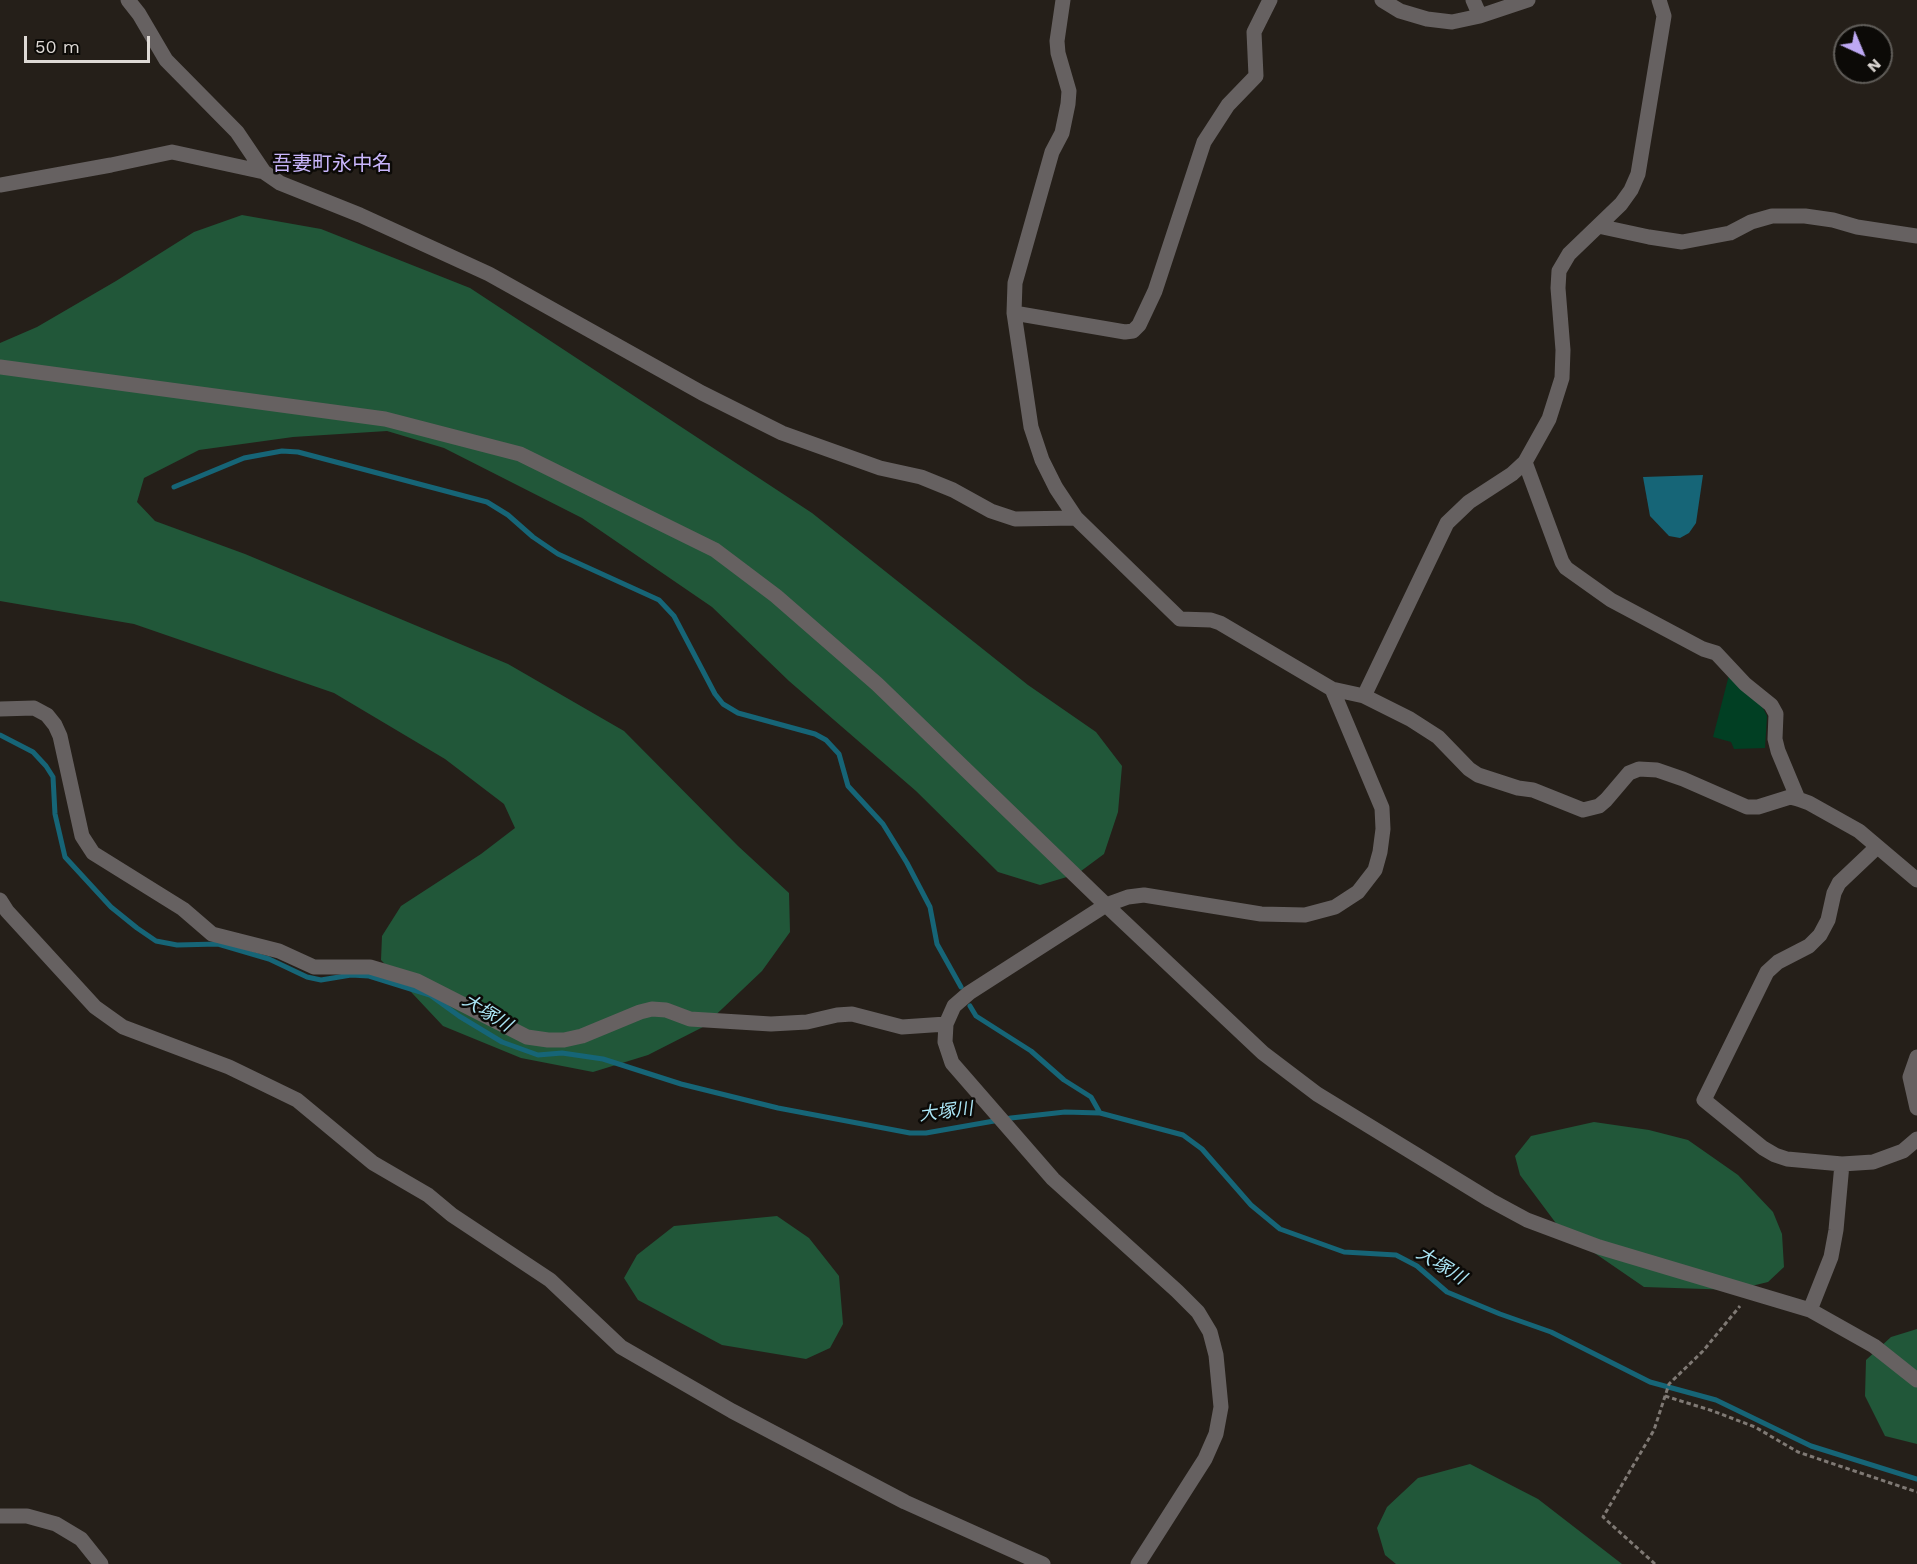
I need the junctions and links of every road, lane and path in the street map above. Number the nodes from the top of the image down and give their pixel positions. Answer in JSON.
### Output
{"nodes":[{"id":1,"x":128,"y":0,"type":"edge"},
{"id":2,"x":1063,"y":0,"type":"edge"},
{"id":3,"x":1270,"y":0,"type":"edge"},
{"id":4,"x":1382,"y":0,"type":"edge"},
{"id":5,"x":1473,"y":0,"type":"edge"},
{"id":6,"x":1528,"y":0,"type":"edge"},
{"id":7,"x":1659,"y":0,"type":"edge"},
{"id":8,"x":1480,"y":16,"type":"junction"},
{"id":9,"x":264,"y":172,"type":"junction"},
{"id":10,"x":0,"y":185,"type":"edge"},
{"id":11,"x":1598,"y":226,"type":"junction"},
{"id":12,"x":1917,"y":236,"type":"edge"},
{"id":13,"x":1014,"y":313,"type":"junction"},
{"id":14,"x":0,"y":367,"type":"edge"},
{"id":15,"x":1525,"y":462,"type":"junction"},
{"id":16,"x":1076,"y":518,"type":"junction"},
{"id":17,"x":1332,"y":689,"type":"junction"},
{"id":18,"x":1364,"y":696,"type":"junction"},
{"id":19,"x":0,"y":709,"type":"edge"},
{"id":20,"x":1798,"y":799,"type":"junction"},
{"id":21,"x":1877,"y":847,"type":"junction"},
{"id":22,"x":1917,"y":880,"type":"edge"},
{"id":23,"x":0,"y":900,"type":"edge"},
{"id":24,"x":1106,"y":905,"type":"junction"},
{"id":25,"x":946,"y":1023,"type":"junction"},
{"id":26,"x":1917,"y":1057,"type":"edge"},
{"id":27,"x":1917,"y":1108,"type":"edge"},
{"id":28,"x":1917,"y":1139,"type":"edge"},
{"id":29,"x":1842,"y":1164,"type":"junction"},
{"id":30,"x":1752,"y":1291,"type":"junction"},
{"id":31,"x":1810,"y":1310,"type":"junction"},
{"id":32,"x":1917,"y":1380,"type":"edge"},
{"id":33,"x":1665,"y":1393,"type":"junction"},
{"id":34,"x":1917,"y":1492,"type":"edge"},
{"id":35,"x":0,"y":1516,"type":"edge"},
{"id":36,"x":101,"y":1564,"type":"edge"},
{"id":37,"x":1043,"y":1564,"type":"edge"},
{"id":38,"x":1138,"y":1564,"type":"edge"},
{"id":39,"x":1655,"y":1564,"type":"edge"}],
"edges":[{"from":1,"to":9,"type":"street"},
{"from":2,"to":13,"type":"street"},
{"from":3,"to":13,"type":"street"},
{"from":4,"to":8,"type":"street"},
{"from":5,"to":8,"type":"street"},
{"from":6,"to":8,"type":"street"},
{"from":7,"to":11,"type":"street"},
{"from":9,"to":10,"type":"street"},
{"from":9,"to":16,"type":"street"},
{"from":11,"to":12,"type":"street"},
{"from":11,"to":15,"type":"street"},
{"from":13,"to":16,"type":"street"},
{"from":14,"to":24,"type":"street"},
{"from":15,"to":18,"type":"street"},
{"from":15,"to":20,"type":"street"},
{"from":16,"to":17,"type":"street"},
{"from":17,"to":18,"type":"street"},
{"from":17,"to":24,"type":"street"},
{"from":18,"to":20,"type":"street"},
{"from":19,"to":25,"type":"street"},
{"from":20,"to":21,"type":"street"},
{"from":21,"to":22,"type":"street"},
{"from":21,"to":29,"type":"street"},
{"from":23,"to":37,"type":"street"},
{"from":24,"to":25,"type":"street"},
{"from":24,"to":30,"type":"street"},
{"from":25,"to":38,"type":"street"},
{"from":26,"to":27,"type":"street"},
{"from":28,"to":29,"type":"street"},
{"from":29,"to":31,"type":"street"},
{"from":30,"to":31,"type":"street"},
{"from":30,"to":33,"type":"path"},
{"from":31,"to":32,"type":"street"},
{"from":33,"to":34,"type":"path"},
{"from":33,"to":39,"type":"path"},
{"from":35,"to":36,"type":"street"}]}
